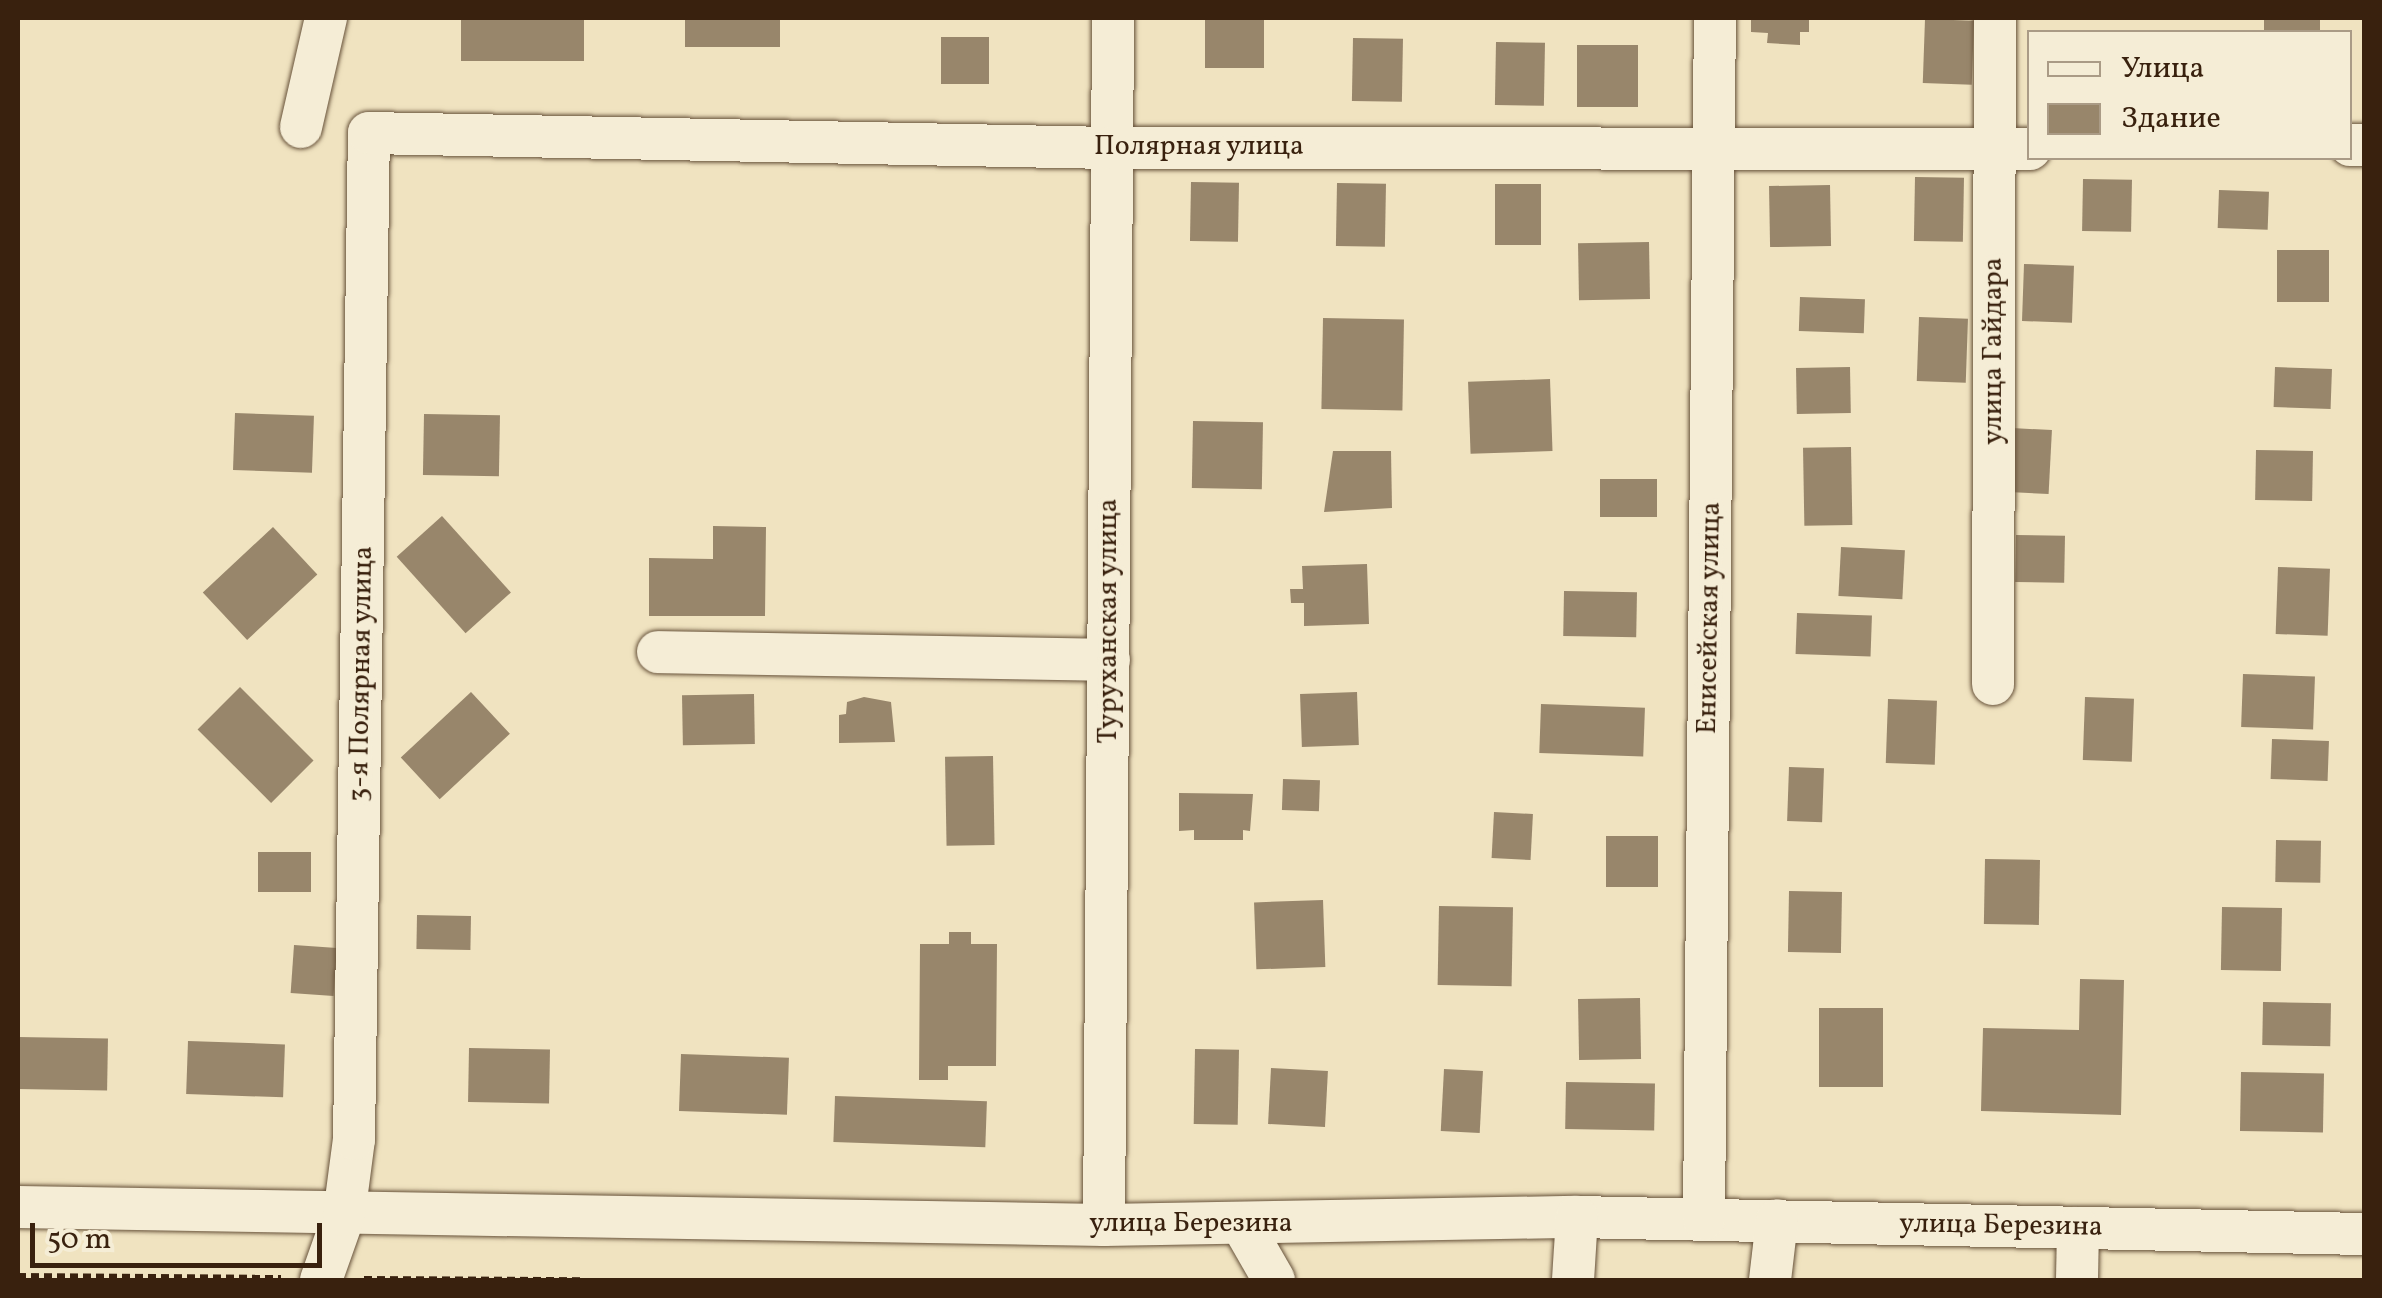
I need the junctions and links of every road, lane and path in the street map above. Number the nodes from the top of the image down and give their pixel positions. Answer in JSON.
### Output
{"nodes":[{"id":1,"x":326,"y":18,"type":"edge"},
{"id":2,"x":1113,"y":18,"type":"edge"},
{"id":3,"x":1715,"y":18,"type":"edge"},
{"id":4,"x":1995,"y":18,"type":"edge"},
{"id":5,"x":301,"y":127,"type":"dead end"},
{"id":6,"x":370,"y":132,"type":"joint"},
{"id":7,"x":1714,"y":146,"type":"junction"},
{"id":8,"x":1111,"y":148,"type":"junction"},
{"id":9,"x":2012,"y":150,"type":"edge"},
{"id":10,"x":658,"y":652,"type":"dead end"},
{"id":11,"x":1109,"y":660,"type":"junction"},
{"id":12,"x":1993,"y":684,"type":"dead end"},
{"id":13,"x":18,"y":1207,"type":"edge"},
{"id":14,"x":344,"y":1215,"type":"junction"},
{"id":15,"x":1578,"y":1217,"type":"junction"},
{"id":16,"x":1704,"y":1218,"type":"junction"},
{"id":17,"x":1777,"y":1220,"type":"junction"},
{"id":18,"x":1104,"y":1225,"type":"junction"},
{"id":19,"x":1243,"y":1226,"type":"junction"},
{"id":20,"x":2078,"y":1228,"type":"junction"},
{"id":21,"x":2364,"y":1234,"type":"edge"},
{"id":22,"x":321,"y":1280,"type":"edge"},
{"id":23,"x":1274,"y":1280,"type":"edge"},
{"id":24,"x":1573,"y":1280,"type":"edge"},
{"id":25,"x":1770,"y":1280,"type":"edge"},
{"id":26,"x":2077,"y":1280,"type":"edge"}],
"edges":[{"from":1,"to":5,"type":"street"},
{"from":2,"to":8,"type":"street","name":"Туруханская улица"},
{"from":3,"to":7,"type":"street","name":"Енисейская улица"},
{"from":4,"to":9,"type":"street","name":"улица Гайдара"},
{"from":6,"to":8,"type":"street","name":"Полярная улица"},
{"from":6,"to":14,"type":"street","name":"3-я Полярная улица"},
{"from":7,"to":8,"type":"street","name":"Полярная улица"},
{"from":7,"to":9,"type":"street","name":"Полярная улица"},
{"from":7,"to":16,"type":"street","name":"Енисейская улица"},
{"from":8,"to":11,"type":"street","name":"Туруханская улица"},
{"from":9,"to":12,"type":"street","name":"улица Гайдара"},
{"from":10,"to":11,"type":"street"},
{"from":11,"to":18,"type":"street","name":"Туруханская улица"},
{"from":13,"to":14,"type":"street","name":"улица Березина"},
{"from":14,"to":18,"type":"street","name":"улица Березина"},
{"from":14,"to":22,"type":"street","name":"3-я Полярная улица"},
{"from":15,"to":16,"type":"street","name":"улица Березина"},
{"from":15,"to":19,"type":"street","name":"улица Березина"},
{"from":15,"to":24,"type":"street"},
{"from":16,"to":17,"type":"street","name":"улица Березина"},
{"from":17,"to":20,"type":"street","name":"улица Березина"},
{"from":17,"to":25,"type":"street"},
{"from":18,"to":19,"type":"street","name":"улица Березина"},
{"from":19,"to":23,"type":"street"},
{"from":20,"to":21,"type":"street","name":"улица Березина"},
{"from":20,"to":26,"type":"street"}]}
